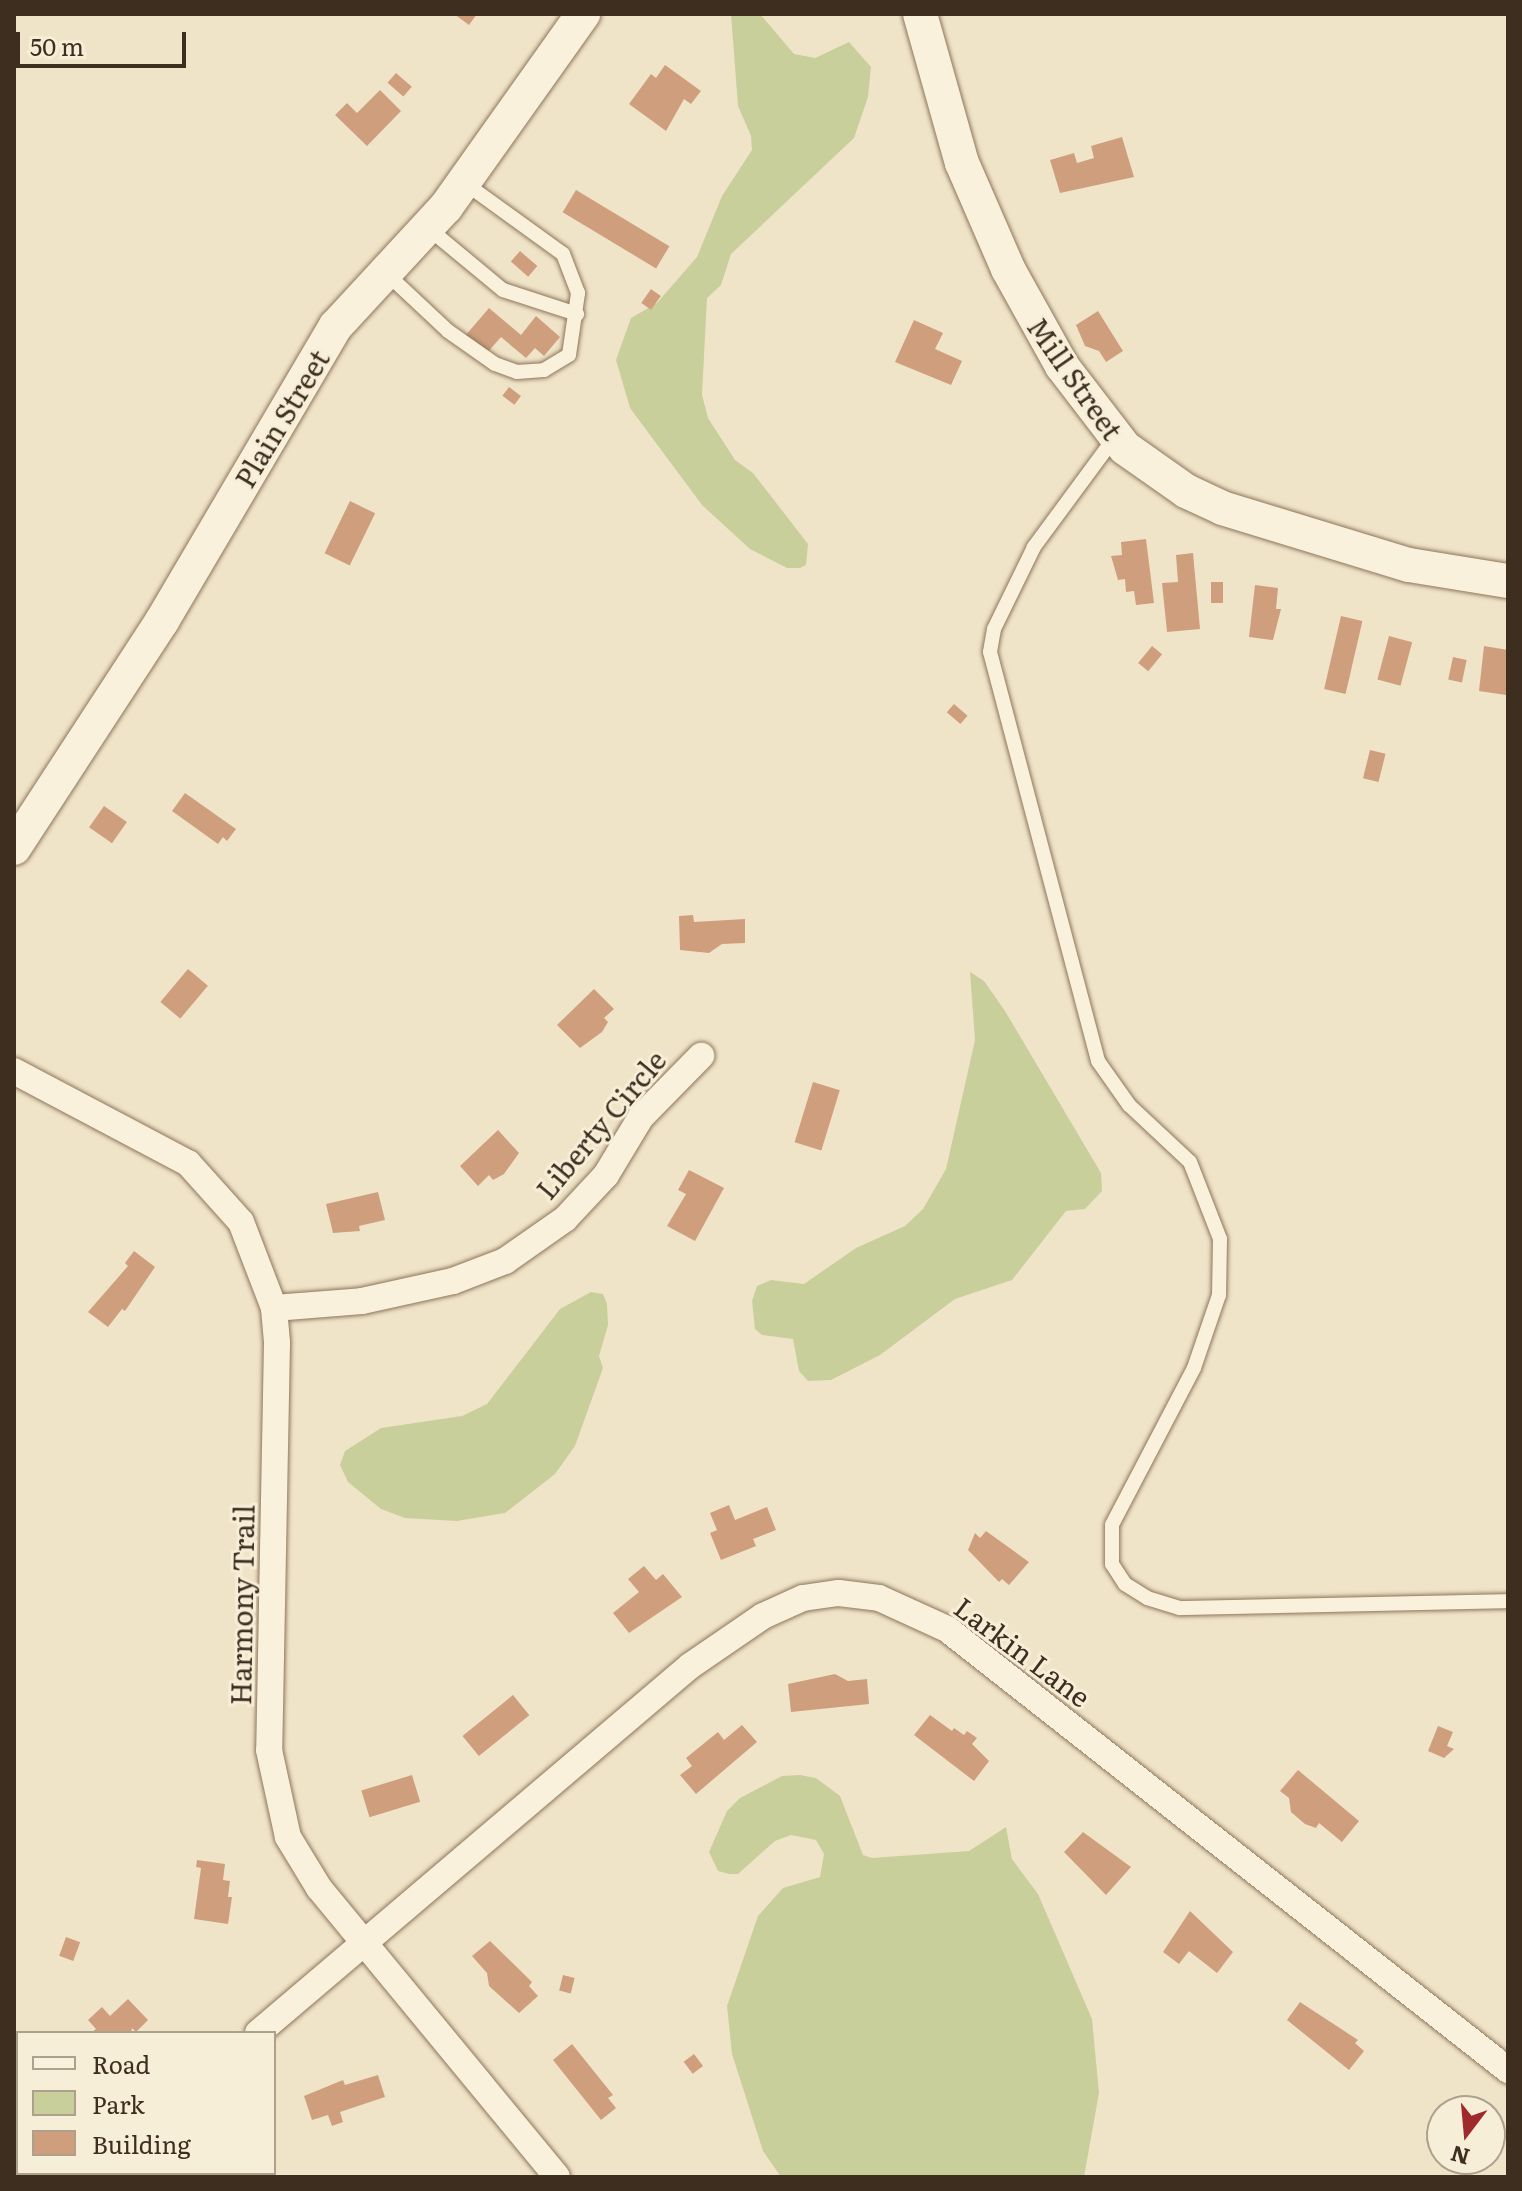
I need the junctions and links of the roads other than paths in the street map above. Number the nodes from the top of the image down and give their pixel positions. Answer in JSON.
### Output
{"nodes":[{"id":1,"x":583,"y":14,"type":"edge"},
{"id":2,"x":920,"y":14,"type":"edge"},
{"id":3,"x":465,"y":182,"type":"junction"},
{"id":4,"x":427,"y":228,"type":"junction"},
{"id":5,"x":385,"y":272,"type":"junction"},
{"id":6,"x":577,"y":314,"type":"junction"},
{"id":7,"x":1115,"y":437,"type":"junction"},
{"id":8,"x":1508,"y":581,"type":"edge"},
{"id":9,"x":14,"y":848,"type":"edge"},
{"id":10,"x":701,"y":1056,"type":"dead end"},
{"id":11,"x":14,"y":1071,"type":"edge"},
{"id":12,"x":274,"y":1308,"type":"junction"},
{"id":13,"x":1508,"y":1601,"type":"edge"},
{"id":14,"x":365,"y":1943,"type":"junction"},
{"id":15,"x":260,"y":2031,"type":"edge"},
{"id":16,"x":1508,"y":2070,"type":"edge"},
{"id":17,"x":557,"y":2177,"type":"edge"}],
"edges":[{"from":1,"to":3,"type":"street","name":"Plain Street"},
{"from":2,"to":7,"type":"street","name":"Mill Street"},
{"from":3,"to":4,"type":"street","name":"Plain Street"},
{"from":3,"to":6,"type":"lane"},
{"from":4,"to":5,"type":"street","name":"Plain Street"},
{"from":4,"to":6,"type":"lane"},
{"from":5,"to":6,"type":"lane"},
{"from":5,"to":9,"type":"street","name":"Plain Street"},
{"from":7,"to":8,"type":"street","name":"Mill Street"},
{"from":7,"to":13,"type":"lane"},
{"from":10,"to":12,"type":"street","name":"Liberty Circle"},
{"from":11,"to":12,"type":"street","name":"Harmony Trail"},
{"from":12,"to":14,"type":"street","name":"Harmony Trail"},
{"from":14,"to":15,"type":"street","name":"Larkin Lane"},
{"from":14,"to":16,"type":"street","name":"Larkin Lane"},
{"from":14,"to":17,"type":"street","name":"Harmony Trail"}]}
